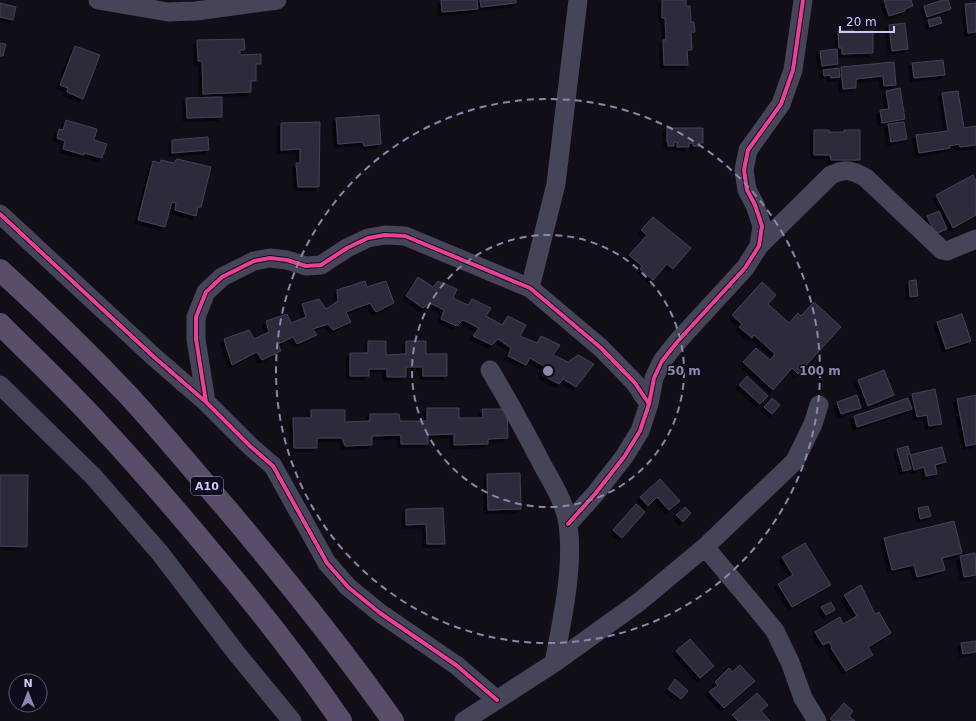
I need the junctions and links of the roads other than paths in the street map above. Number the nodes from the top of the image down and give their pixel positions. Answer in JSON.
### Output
{"nodes":[{"id":1,"x":98,"y":0,"type":"edge"},
{"id":2,"x":277,"y":0,"type":"edge"},
{"id":3,"x":578,"y":0,"type":"edge"},
{"id":4,"x":803,"y":0,"type":"edge"},
{"id":5,"x":0,"y":214,"type":"edge"},
{"id":6,"x":976,"y":239,"type":"edge"},
{"id":7,"x":759,"y":246,"type":"junction"},
{"id":8,"x":0,"y":270,"type":"edge"},
{"id":9,"x":530,"y":288,"type":"junction"},
{"id":10,"x":0,"y":324,"type":"edge"},
{"id":11,"x":490,"y":370,"type":"dead end"},
{"id":12,"x":0,"y":385,"type":"edge"},
{"id":13,"x":206,"y":402,"type":"junction"},
{"id":14,"x":649,"y":404,"type":"junction"},
{"id":15,"x":819,"y":405,"type":"dead end"},
{"id":16,"x":568,"y":524,"type":"junction"},
{"id":17,"x":705,"y":548,"type":"junction"},
{"id":18,"x":554,"y":663,"type":"junction"},
{"id":19,"x":497,"y":700,"type":"junction"},
{"id":20,"x":292,"y":721,"type":"edge"},
{"id":21,"x":341,"y":721,"type":"edge"},
{"id":22,"x":393,"y":721,"type":"edge"},
{"id":23,"x":464,"y":721,"type":"edge"},
{"id":24,"x":817,"y":721,"type":"edge"}],
"edges":[{"from":1,"to":2,"type":"street"},
{"from":3,"to":9,"type":"street"},
{"from":4,"to":7,"type":"street"},
{"from":5,"to":13,"type":"street"},
{"from":6,"to":7,"type":"street"},
{"from":7,"to":14,"type":"street"},
{"from":8,"to":22,"type":"main road","number":"A10"},
{"from":9,"to":13,"type":"street"},
{"from":9,"to":14,"type":"street"},
{"from":10,"to":21,"type":"main road"},
{"from":11,"to":16,"type":"street"},
{"from":12,"to":20,"type":"street"},
{"from":13,"to":19,"type":"street"},
{"from":14,"to":16,"type":"street"},
{"from":15,"to":17,"type":"street"},
{"from":16,"to":18,"type":"street"},
{"from":17,"to":18,"type":"street"},
{"from":17,"to":24,"type":"street"},
{"from":18,"to":19,"type":"street"},
{"from":19,"to":23,"type":"street"}]}
